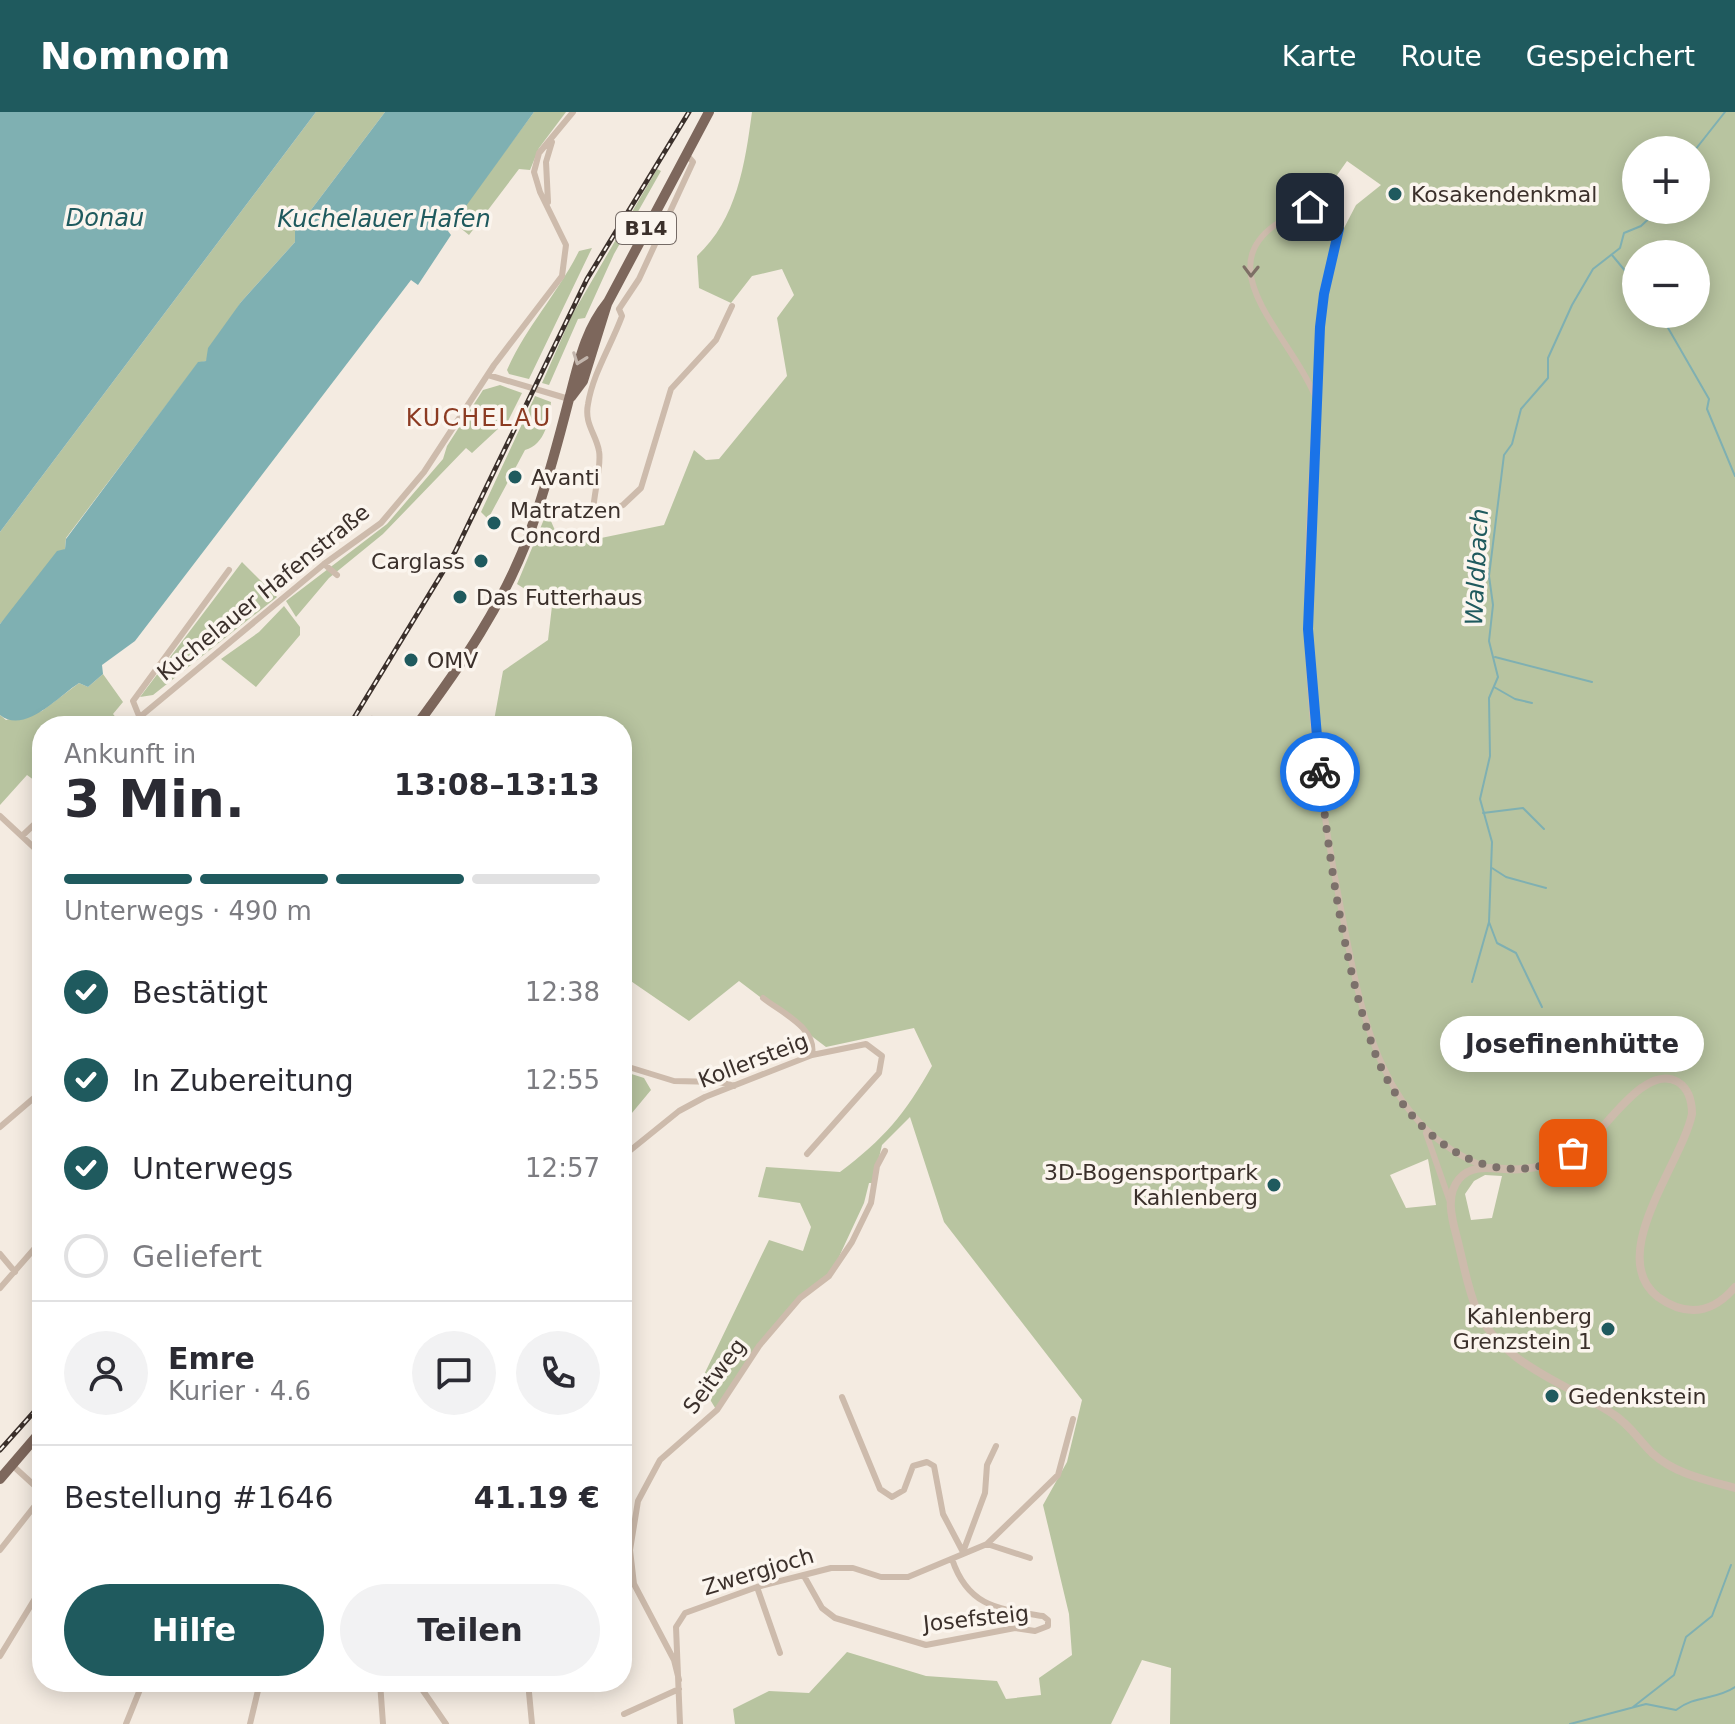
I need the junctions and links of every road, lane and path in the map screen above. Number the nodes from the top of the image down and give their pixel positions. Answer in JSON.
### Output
{"nodes":[{"id":1,"x":573,"y":112,"type":"edge"},
{"id":2,"x":709,"y":112,"type":"edge"},
{"id":3,"x":684,"y":152,"type":"junction"},
{"id":4,"x":608,"y":302,"type":"junction"},
{"id":5,"x":732,"y":306,"type":"dead end"},
{"id":6,"x":619,"y":309,"type":"junction"},
{"id":7,"x":488,"y":375,"type":"junction"},
{"id":8,"x":1316,"y":398,"type":"junction"},
{"id":9,"x":569,"y":399,"type":"junction"},
{"id":10,"x":324,"y":564,"type":"junction"},
{"id":11,"x":229,"y":570,"type":"dead end"},
{"id":12,"x":337,"y":575,"type":"dead end"},
{"id":13,"x":139,"y":716,"type":"joint"},
{"id":14,"x":423,"y":716,"type":"edge"},
{"id":15,"x":0,"y":816,"type":"edge"},
{"id":16,"x":32,"y":826,"type":"edge"},
{"id":17,"x":23,"y":835,"type":"junction"},
{"id":18,"x":32,"y":844,"type":"edge"},
{"id":19,"x":763,"y":998,"type":"dead end"},
{"id":20,"x":812,"y":1055,"type":"junction"},
{"id":21,"x":632,"y":1068,"type":"edge"},
{"id":22,"x":734,"y":1086,"type":"junction"},
{"id":23,"x":32,"y":1100,"type":"edge"},
{"id":24,"x":0,"y":1127,"type":"edge"},
{"id":25,"x":1424,"y":1130,"type":"junction"},
{"id":26,"x":632,"y":1149,"type":"edge"},
{"id":27,"x":885,"y":1151,"type":"dead end"},
{"id":28,"x":807,"y":1154,"type":"dead end"},
{"id":29,"x":1484,"y":1167,"type":"junction"},
{"id":30,"x":1450,"y":1202,"type":"junction"},
{"id":31,"x":32,"y":1252,"type":"edge"},
{"id":32,"x":0,"y":1254,"type":"edge"},
{"id":33,"x":15,"y":1272,"type":"junction"},
{"id":34,"x":1735,"y":1287,"type":"edge"},
{"id":35,"x":0,"y":1288,"type":"edge"},
{"id":36,"x":842,"y":1397,"type":"dead end"},
{"id":37,"x":1073,"y":1419,"type":"dead end"},
{"id":38,"x":32,"y":1442,"type":"edge"},
{"id":39,"x":996,"y":1446,"type":"dead end"},
{"id":40,"x":12,"y":1465,"type":"junction"},
{"id":41,"x":0,"y":1479,"type":"edge"},
{"id":42,"x":32,"y":1483,"type":"edge"},
{"id":43,"x":1735,"y":1488,"type":"edge"},
{"id":44,"x":32,"y":1509,"type":"edge"},
{"id":45,"x":632,"y":1538,"type":"edge"},
{"id":46,"x":987,"y":1544,"type":"junction"},
{"id":47,"x":0,"y":1550,"type":"edge"},
{"id":48,"x":963,"y":1552,"type":"junction"},
{"id":49,"x":1030,"y":1558,"type":"dead end"},
{"id":50,"x":952,"y":1559,"type":"junction"},
{"id":51,"x":632,"y":1567,"type":"edge"},
{"id":52,"x":804,"y":1576,"type":"junction"},
{"id":53,"x":757,"y":1587,"type":"junction"},
{"id":54,"x":32,"y":1603,"type":"edge"},
{"id":55,"x":780,"y":1653,"type":"dead end"},
{"id":56,"x":0,"y":1656,"type":"edge"},
{"id":57,"x":679,"y":1680,"type":"junction"},
{"id":58,"x":679,"y":1689,"type":"junction"},
{"id":59,"x":139,"y":1692,"type":"edge"},
{"id":60,"x":258,"y":1692,"type":"edge"},
{"id":61,"x":381,"y":1692,"type":"edge"},
{"id":62,"x":424,"y":1692,"type":"edge"},
{"id":63,"x":529,"y":1692,"type":"edge"},
{"id":64,"x":624,"y":1714,"type":"dead end"},
{"id":65,"x":126,"y":1724,"type":"edge"},
{"id":66,"x":250,"y":1724,"type":"edge"},
{"id":67,"x":383,"y":1724,"type":"edge"},
{"id":68,"x":446,"y":1724,"type":"edge"},
{"id":69,"x":532,"y":1724,"type":"edge"},
{"id":70,"x":680,"y":1724,"type":"edge"}],
"edges":[{"from":1,"to":7,"type":"street","name":"Kuchelauer Hafenstraße"},
{"from":2,"to":3,"type":"main road","number":"B14"},
{"from":3,"to":4,"type":"main road","number":"B14"},
{"from":3,"to":6,"type":"street"},
{"from":4,"to":6,"type":"street"},
{"from":4,"to":9,"type":"main road","number":"B14"},
{"from":5,"to":6,"type":"street"},
{"from":7,"to":9,"type":"street"},
{"from":7,"to":10,"type":"street","name":"Kuchelauer Hafenstraße"},
{"from":8,"to":8,"type":"street","one_way":true},
{"from":8,"to":25,"type":"street"},
{"from":9,"to":14,"type":"main road","number":"B14"},
{"from":10,"to":12,"type":"street"},
{"from":10,"to":13,"type":"street","name":"Kuchelauer Hafenstraße"},
{"from":11,"to":13,"type":"street"},
{"from":15,"to":17,"type":"street"},
{"from":16,"to":17,"type":"street"},
{"from":17,"to":18,"type":"street"},
{"from":19,"to":20,"type":"street"},
{"from":20,"to":22,"type":"street","name":"Kollersteig"},
{"from":20,"to":28,"type":"street","name":"Kollersteig"},
{"from":21,"to":22,"type":"street"},
{"from":22,"to":26,"type":"street","name":"Kollersteig"},
{"from":23,"to":24,"type":"street"},
{"from":25,"to":29,"type":"street"},
{"from":25,"to":30,"type":"street"},
{"from":27,"to":45,"type":"street","name":"Seitweg"},
{"from":29,"to":30,"type":"street"},
{"from":29,"to":34,"type":"street"},
{"from":30,"to":43,"type":"street"},
{"from":31,"to":33,"type":"street"},
{"from":32,"to":33,"type":"street"},
{"from":33,"to":35,"type":"street"},
{"from":36,"to":48,"type":"street"},
{"from":37,"to":46,"type":"street","name":"Zwergjoch"},
{"from":38,"to":40,"type":"main road"},
{"from":39,"to":48,"type":"street"},
{"from":40,"to":41,"type":"main road"},
{"from":40,"to":42,"type":"street"},
{"from":44,"to":47,"type":"street"},
{"from":46,"to":48,"type":"street","name":"Zwergjoch"},
{"from":46,"to":49,"type":"street"},
{"from":48,"to":50,"type":"street","name":"Zwergjoch"},
{"from":50,"to":52,"type":"street","name":"Zwergjoch"},
{"from":50,"to":52,"type":"street","name":"Josefsteig"},
{"from":51,"to":57,"type":"street","name":"Seitweg"},
{"from":52,"to":53,"type":"street","name":"Zwergjoch"},
{"from":53,"to":55,"type":"street"},
{"from":53,"to":57,"type":"street","name":"Zwergjoch"},
{"from":54,"to":56,"type":"street"},
{"from":57,"to":58,"type":"street"},
{"from":58,"to":64,"type":"street"},
{"from":58,"to":70,"type":"street"},
{"from":59,"to":65,"type":"street"},
{"from":60,"to":66,"type":"street"},
{"from":61,"to":67,"type":"street"},
{"from":62,"to":68,"type":"street"},
{"from":63,"to":69,"type":"street"}]}
